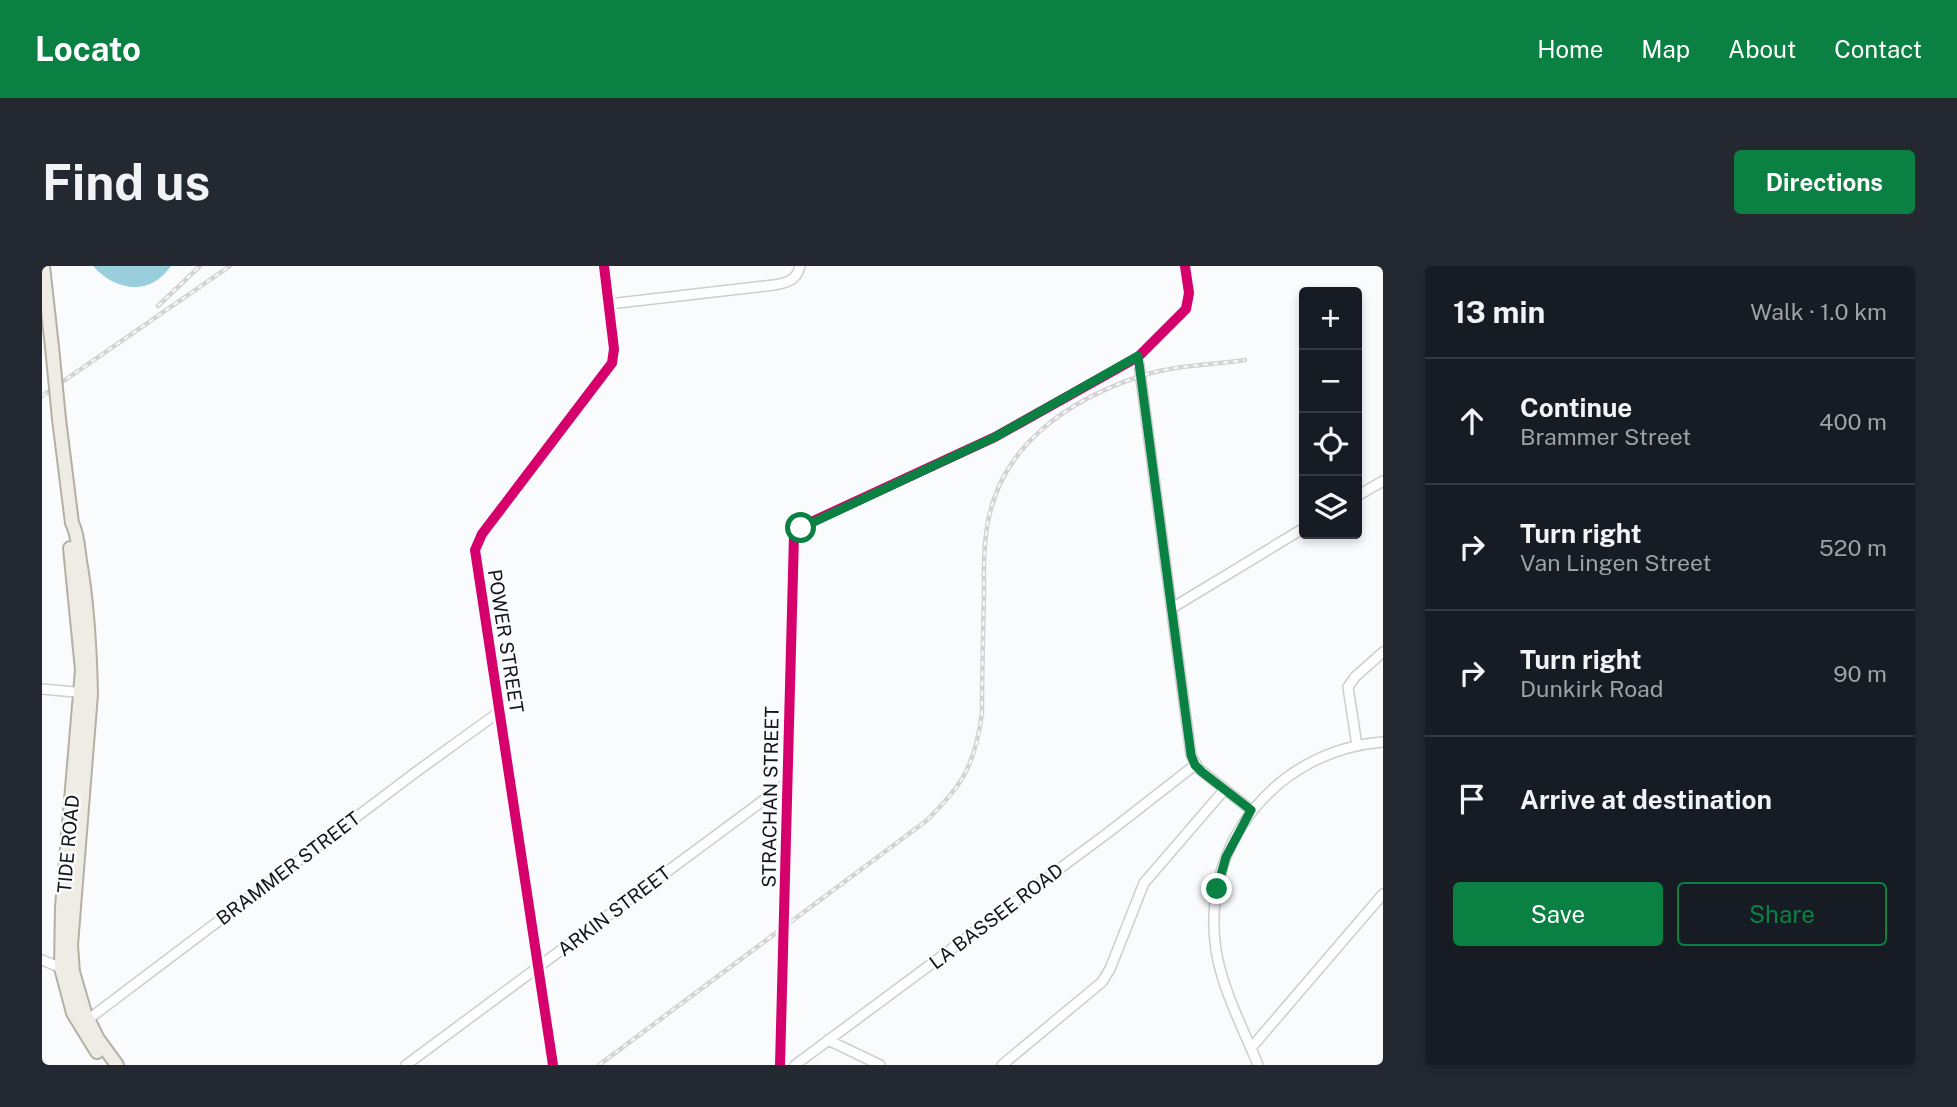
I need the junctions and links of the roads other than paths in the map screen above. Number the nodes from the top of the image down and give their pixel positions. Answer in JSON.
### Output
{"nodes":[{"id":1,"x":43,"y":266,"type":"edge"},
{"id":2,"x":604,"y":266,"type":"edge"},
{"id":3,"x":800,"y":266,"type":"edge"},
{"id":4,"x":1185,"y":266,"type":"edge"},
{"id":5,"x":609,"y":304,"type":"junction"},
{"id":6,"x":1138,"y":356,"type":"junction"},
{"id":7,"x":1383,"y":481,"type":"edge"},
{"id":8,"x":1362,"y":493,"type":"edge"},
{"id":9,"x":1299,"y":531,"type":"edge"},
{"id":10,"x":1172,"y":608,"type":"junction"},
{"id":11,"x":1383,"y":652,"type":"edge"},
{"id":12,"x":42,"y":689,"type":"edge"},
{"id":13,"x":86,"y":693,"type":"junction"},
{"id":14,"x":499,"y":712,"type":"junction"},
{"id":15,"x":1383,"y":742,"type":"edge"},
{"id":16,"x":1357,"y":746,"type":"junction"},
{"id":17,"x":1195,"y":765,"type":"junction"},
{"id":18,"x":788,"y":782,"type":"junction"},
{"id":19,"x":1225,"y":789,"type":"junction"},
{"id":20,"x":1251,"y":810,"type":"junction"},
{"id":21,"x":1383,"y":894,"type":"edge"},
{"id":22,"x":42,"y":961,"type":"edge"},
{"id":23,"x":538,"y":968,"type":"junction"},
{"id":24,"x":67,"y":970,"type":"junction"},
{"id":25,"x":83,"y":1022,"type":"junction"},
{"id":26,"x":828,"y":1041,"type":"junction"},
{"id":27,"x":1251,"y":1048,"type":"junction"},
{"id":28,"x":107,"y":1065,"type":"edge"},
{"id":29,"x":117,"y":1065,"type":"edge"},
{"id":30,"x":406,"y":1065,"type":"edge"},
{"id":31,"x":552,"y":1065,"type":"edge"},
{"id":32,"x":780,"y":1065,"type":"edge"},
{"id":33,"x":795,"y":1065,"type":"edge"},
{"id":34,"x":880,"y":1065,"type":"edge"},
{"id":35,"x":1002,"y":1065,"type":"edge"},
{"id":36,"x":1258,"y":1065,"type":"edge"}],
"edges":[{"from":1,"to":13,"type":"main road","name":"TIDE ROAD","bridge":true},
{"from":2,"to":5,"type":"street","name":"POWER STREET"},
{"from":3,"to":5,"type":"street"},
{"from":4,"to":6,"type":"street"},
{"from":5,"to":14,"type":"street","name":"POWER STREET"},
{"from":6,"to":10,"type":"street"},
{"from":6,"to":18,"type":"street","name":"STRACHAN STREET"},
{"from":7,"to":8,"type":"street"},
{"from":9,"to":10,"type":"street"},
{"from":10,"to":17,"type":"street"},
{"from":11,"to":16,"type":"street"},
{"from":12,"to":13,"type":"street"},
{"from":13,"to":24,"type":"main road","name":"TIDE ROAD"},
{"from":14,"to":23,"type":"street","name":"POWER STREET"},
{"from":14,"to":25,"type":"street","name":"BRAMMER STREET"},
{"from":15,"to":16,"type":"street"},
{"from":16,"to":20,"type":"street"},
{"from":17,"to":19,"type":"street"},
{"from":17,"to":26,"type":"street","name":"LA BASSEE ROAD"},
{"from":18,"to":23,"type":"street","name":"ARKIN STREET"},
{"from":18,"to":32,"type":"street","name":"STRACHAN STREET"},
{"from":19,"to":20,"type":"street"},
{"from":19,"to":35,"type":"street"},
{"from":20,"to":27,"type":"street"},
{"from":21,"to":27,"type":"street"},
{"from":22,"to":24,"type":"street"},
{"from":23,"to":30,"type":"street","name":"ARKIN STREET"},
{"from":23,"to":31,"type":"street","name":"POWER STREET"},
{"from":24,"to":25,"type":"main road","name":"TIDE ROAD"},
{"from":25,"to":28,"type":"main road"},
{"from":25,"to":29,"type":"main road"},
{"from":26,"to":33,"type":"street","name":"LA BASSEE ROAD"},
{"from":26,"to":34,"type":"street"},
{"from":27,"to":36,"type":"street"}]}
